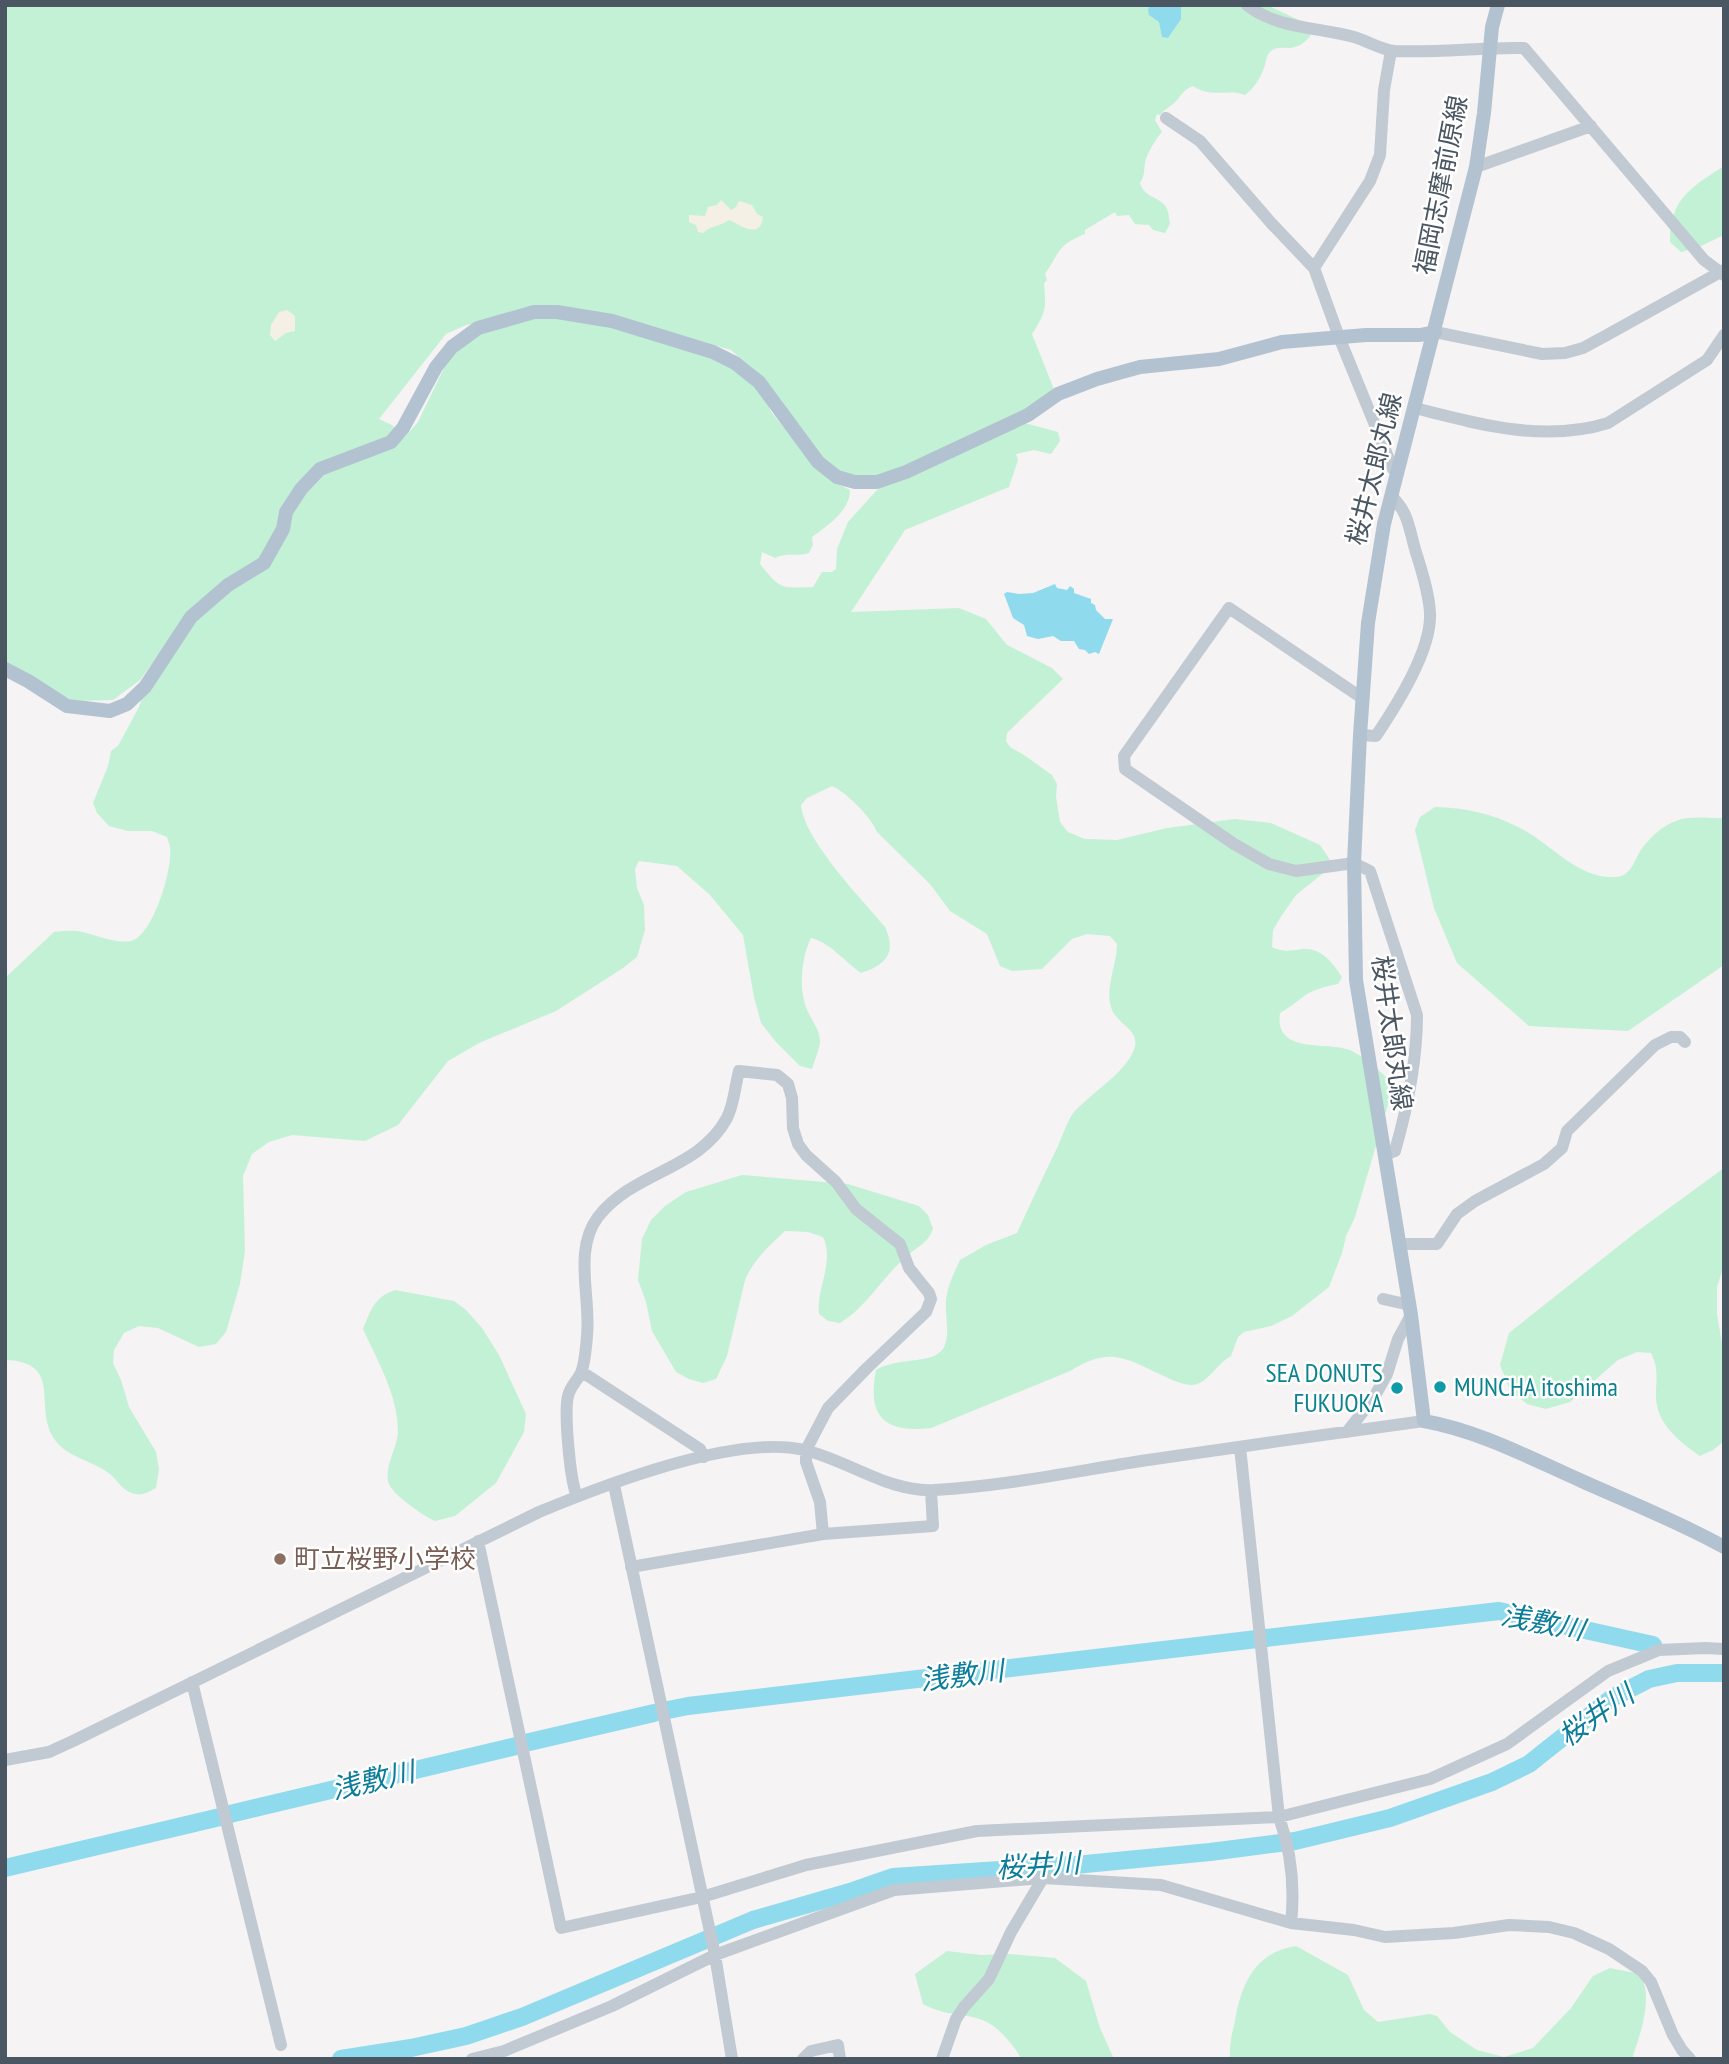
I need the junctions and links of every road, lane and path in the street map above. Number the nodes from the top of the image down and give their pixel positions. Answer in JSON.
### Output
{"nodes":[{"id":1,"x":1247,"y":5,"type":"edge"},
{"id":2,"x":1498,"y":5,"type":"edge"},
{"id":3,"x":1490,"y":47,"type":"junction"},
{"id":4,"x":1391,"y":51,"type":"junction"},
{"id":5,"x":1166,"y":118,"type":"dead end"},
{"id":6,"x":1591,"y":126,"type":"junction"},
{"id":7,"x":1476,"y":167,"type":"junction"},
{"id":8,"x":1314,"y":268,"type":"junction"},
{"id":9,"x":1722,"y":273,"type":"edge"},
{"id":10,"x":1434,"y":332,"type":"junction"},
{"id":11,"x":1724,"y":335,"type":"edge"},
{"id":12,"x":1339,"y":337,"type":"junction"},
{"id":13,"x":1415,"y":408,"type":"junction"},
{"id":14,"x":1397,"y":471,"type":"junction"},
{"id":15,"x":1391,"y":496,"type":"junction"},
{"id":16,"x":5,"y":669,"type":"edge"},
{"id":17,"x":1362,"y":698,"type":"junction"},
{"id":18,"x":1360,"y":736,"type":"junction"},
{"id":19,"x":1353,"y":863,"type":"junction"},
{"id":20,"x":1685,"y":1042,"type":"dead end"},
{"id":21,"x":1386,"y":1154,"type":"junction"},
{"id":22,"x":1400,"y":1244,"type":"junction"},
{"id":23,"x":1383,"y":1299,"type":"dead end"},
{"id":24,"x":1410,"y":1310,"type":"junction"},
{"id":25,"x":582,"y":1372,"type":"junction"},
{"id":26,"x":1424,"y":1421,"type":"junction"},
{"id":27,"x":1347,"y":1432,"type":"junction"},
{"id":28,"x":1240,"y":1447,"type":"junction"},
{"id":29,"x":806,"y":1450,"type":"junction"},
{"id":30,"x":704,"y":1457,"type":"junction"},
{"id":31,"x":614,"y":1485,"type":"junction"},
{"id":32,"x":931,"y":1491,"type":"junction"},
{"id":33,"x":577,"y":1496,"type":"junction"},
{"id":34,"x":823,"y":1534,"type":"junction"},
{"id":35,"x":478,"y":1542,"type":"junction"},
{"id":36,"x":1724,"y":1547,"type":"edge"},
{"id":37,"x":631,"y":1567,"type":"junction"},
{"id":38,"x":1724,"y":1649,"type":"edge"},
{"id":39,"x":192,"y":1682,"type":"junction"},
{"id":40,"x":5,"y":1760,"type":"edge"},
{"id":41,"x":1281,"y":1822,"type":"junction"},
{"id":42,"x":1043,"y":1878,"type":"junction"},
{"id":43,"x":702,"y":1898,"type":"junction"},
{"id":44,"x":1291,"y":1923,"type":"junction"},
{"id":45,"x":715,"y":1955,"type":"junction"},
{"id":46,"x":281,"y":2045,"type":"dead end"},
{"id":47,"x":505,"y":2055,"type":"edge"},
{"id":48,"x":472,"y":2059,"type":"edge"},
{"id":49,"x":732,"y":2059,"type":"edge"},
{"id":50,"x":803,"y":2059,"type":"edge"},
{"id":51,"x":840,"y":2059,"type":"edge"},
{"id":52,"x":942,"y":2059,"type":"edge"},
{"id":53,"x":1690,"y":2059,"type":"edge"}],
"edges":[{"from":1,"to":4,"type":"street"},
{"from":2,"to":3,"type":"main road","name":"福岡志摩前原線"},
{"from":3,"to":4,"type":"street"},
{"from":3,"to":6,"type":"street"},
{"from":3,"to":7,"type":"main road","name":"福岡志摩前原線"},
{"from":4,"to":8,"type":"street"},
{"from":5,"to":8,"type":"street"},
{"from":6,"to":7,"type":"street"},
{"from":6,"to":9,"type":"street"},
{"from":7,"to":10,"type":"main road","name":"福岡志摩前原線"},
{"from":8,"to":12,"type":"street"},
{"from":9,"to":10,"type":"street"},
{"from":10,"to":12,"type":"main road"},
{"from":10,"to":13,"type":"main road","name":"桜井太郎丸線"},
{"from":11,"to":13,"type":"street"},
{"from":12,"to":14,"type":"street"},
{"from":12,"to":16,"type":"main road"},
{"from":13,"to":14,"type":"main road","name":"桜井太郎丸線"},
{"from":14,"to":15,"type":"main road","name":"桜井太郎丸線"},
{"from":15,"to":17,"type":"main road","name":"桜井太郎丸線"},
{"from":15,"to":18,"type":"street"},
{"from":17,"to":18,"type":"main road","name":"桜井太郎丸線"},
{"from":17,"to":19,"type":"street"},
{"from":18,"to":19,"type":"main road","name":"桜井太郎丸線"},
{"from":19,"to":21,"type":"main road","name":"桜井太郎丸線"},
{"from":19,"to":21,"type":"street"},
{"from":20,"to":22,"type":"street"},
{"from":21,"to":22,"type":"main road","name":"桜井太郎丸線"},
{"from":22,"to":24,"type":"main road","name":"桜井太郎丸線"},
{"from":23,"to":24,"type":"street"},
{"from":24,"to":26,"type":"main road","name":"桜井太郎丸線"},
{"from":24,"to":27,"type":"street"},
{"from":25,"to":29,"type":"street"},
{"from":25,"to":30,"type":"street"},
{"from":25,"to":33,"type":"street"},
{"from":26,"to":27,"type":"street"},
{"from":26,"to":36,"type":"main road"},
{"from":27,"to":28,"type":"street"},
{"from":28,"to":32,"type":"street"},
{"from":28,"to":41,"type":"street"},
{"from":29,"to":30,"type":"street"},
{"from":29,"to":32,"type":"street"},
{"from":29,"to":34,"type":"street"},
{"from":30,"to":31,"type":"street"},
{"from":31,"to":33,"type":"street"},
{"from":31,"to":37,"type":"street"},
{"from":32,"to":34,"type":"street"},
{"from":33,"to":35,"type":"street"},
{"from":34,"to":37,"type":"street"},
{"from":35,"to":39,"type":"street"},
{"from":35,"to":43,"type":"street"},
{"from":37,"to":43,"type":"street"},
{"from":38,"to":41,"type":"street"},
{"from":39,"to":40,"type":"street"},
{"from":39,"to":46,"type":"street"},
{"from":41,"to":43,"type":"street"},
{"from":41,"to":44,"type":"street"},
{"from":42,"to":44,"type":"street"},
{"from":42,"to":45,"type":"street"},
{"from":42,"to":52,"type":"street"},
{"from":43,"to":45,"type":"street"},
{"from":44,"to":53,"type":"street"},
{"from":45,"to":47,"type":"street"},
{"from":45,"to":49,"type":"street"},
{"from":47,"to":48,"type":"street"},
{"from":50,"to":51,"type":"street"}]}
